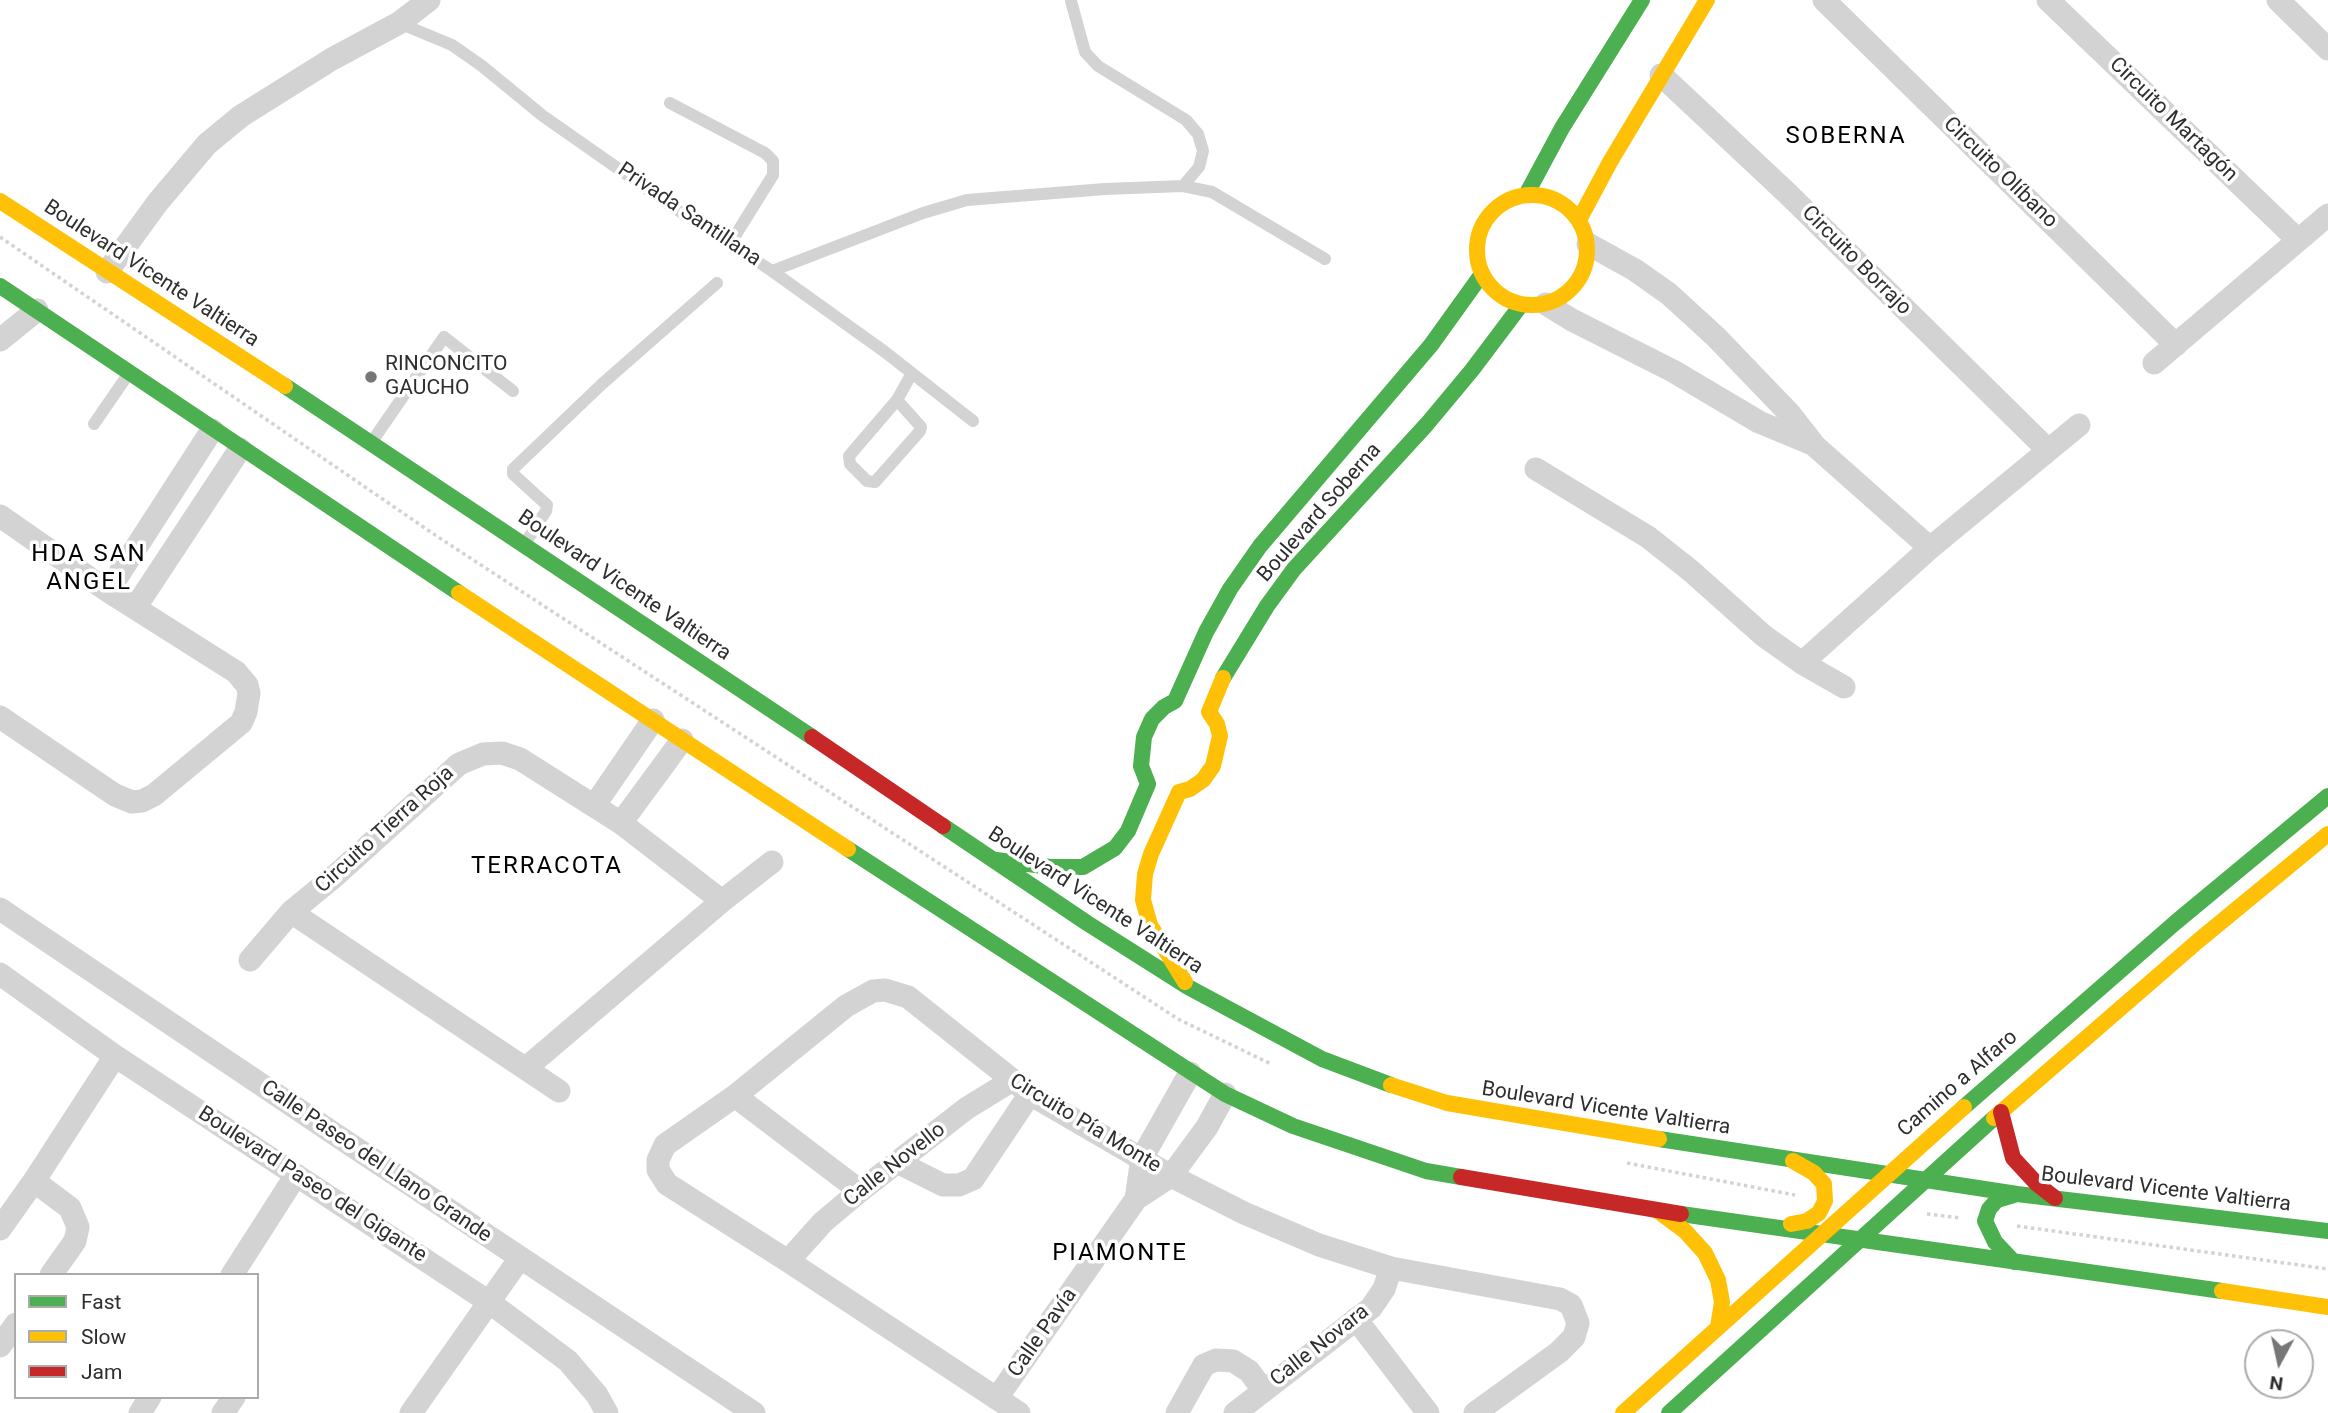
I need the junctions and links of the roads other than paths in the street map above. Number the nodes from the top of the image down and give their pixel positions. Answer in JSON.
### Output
{"nodes":[{"id":1,"x":429,"y":0,"type":"edge"},
{"id":2,"x":1642,"y":0,"type":"edge"},
{"id":3,"x":1707,"y":0,"type":"edge"},
{"id":4,"x":1824,"y":0,"type":"edge"},
{"id":5,"x":2048,"y":0,"type":"edge"},
{"id":6,"x":2278,"y":0,"type":"edge"},
{"id":7,"x":1071,"y":1,"type":"edge"},
{"id":8,"x":398,"y":23,"type":"junction"},
{"id":9,"x":2328,"y":49,"type":"edge"},
{"id":10,"x":1661,"y":75,"type":"junction"},
{"id":11,"x":670,"y":103,"type":"dead end"},
{"id":12,"x":1183,"y":186,"type":"junction"},
{"id":13,"x":1526,"y":195,"type":"junction"},
{"id":14,"x":0,"y":201,"type":"edge"},
{"id":15,"x":18,"y":211,"type":"junction"},
{"id":16,"x":0,"y":215,"type":"edge"},
{"id":17,"x":2328,"y":215,"type":"edge"},
{"id":18,"x":1579,"y":220,"type":"junction"},
{"id":19,"x":2298,"y":240,"type":"junction"},
{"id":20,"x":730,"y":244,"type":"junction"},
{"id":21,"x":1588,"y":244,"type":"junction"},
{"id":22,"x":1325,"y":259,"type":"dead end"},
{"id":23,"x":772,"y":271,"type":"junction"},
{"id":24,"x":107,"y":272,"type":"junction"},
{"id":25,"x":1482,"y":274,"type":"junction"},
{"id":26,"x":717,"y":283,"type":"dead end"},
{"id":27,"x":0,"y":286,"type":"edge"},
{"id":28,"x":1521,"y":304,"type":"junction"},
{"id":29,"x":1546,"y":304,"type":"junction"},
{"id":30,"x":37,"y":310,"type":"junction"},
{"id":31,"x":0,"y":340,"type":"edge"},
{"id":32,"x":2176,"y":345,"type":"junction"},
{"id":33,"x":2154,"y":363,"type":"dead end"},
{"id":34,"x":129,"y":373,"type":"junction"},
{"id":35,"x":912,"y":373,"type":"junction"},
{"id":36,"x":513,"y":391,"type":"dead end"},
{"id":37,"x":897,"y":400,"type":"junction"},
{"id":38,"x":973,"y":421,"type":"dead end"},
{"id":39,"x":94,"y":424,"type":"dead end"},
{"id":40,"x":2079,"y":425,"type":"dead end"},
{"id":41,"x":212,"y":430,"type":"junction"},
{"id":42,"x":371,"y":443,"type":"junction"},
{"id":43,"x":1815,"y":446,"type":"junction"},
{"id":44,"x":240,"y":449,"type":"junction"},
{"id":45,"x":2048,"y":450,"type":"junction"},
{"id":46,"x":1536,"y":469,"type":"dead end"},
{"id":47,"x":0,"y":516,"type":"edge"},
{"id":48,"x":524,"y":545,"type":"junction"},
{"id":49,"x":1930,"y":548,"type":"junction"},
{"id":50,"x":108,"y":591,"type":"junction"},
{"id":51,"x":135,"y":608,"type":"junction"},
{"id":52,"x":1802,"y":663,"type":"junction"},
{"id":53,"x":1844,"y":687,"type":"dead end"},
{"id":54,"x":1193,"y":706,"type":"junction"},
{"id":55,"x":0,"y":717,"type":"edge"},
{"id":56,"x":653,"y":720,"type":"junction"},
{"id":57,"x":682,"y":740,"type":"junction"},
{"id":58,"x":1148,"y":785,"type":"junction"},
{"id":59,"x":1179,"y":792,"type":"junction"},
{"id":60,"x":2328,"y":796,"type":"edge"},
{"id":61,"x":594,"y":806,"type":"junction"},
{"id":62,"x":621,"y":823,"type":"junction"},
{"id":63,"x":2328,"y":834,"type":"edge"},
{"id":64,"x":989,"y":859,"type":"junction"},
{"id":65,"x":772,"y":862,"type":"dead end"},
{"id":66,"x":722,"y":901,"type":"junction"},
{"id":67,"x":0,"y":909,"type":"edge"},
{"id":68,"x":291,"y":912,"type":"junction"},
{"id":69,"x":250,"y":960,"type":"dead end"},
{"id":70,"x":0,"y":974,"type":"edge"},
{"id":71,"x":1188,"y":987,"type":"junction"},
{"id":72,"x":115,"y":1056,"type":"junction"},
{"id":73,"x":526,"y":1068,"type":"junction"},
{"id":74,"x":1190,"y":1073,"type":"junction"},
{"id":75,"x":1020,"y":1088,"type":"junction"},
{"id":76,"x":559,"y":1091,"type":"dead end"},
{"id":77,"x":1225,"y":1094,"type":"junction"},
{"id":78,"x":735,"y":1096,"type":"junction"},
{"id":79,"x":2001,"y":1112,"type":"junction"},
{"id":80,"x":1142,"y":1158,"type":"junction"},
{"id":81,"x":1793,"y":1161,"type":"junction"},
{"id":82,"x":897,"y":1162,"type":"junction"},
{"id":83,"x":1888,"y":1172,"type":"junction"},
{"id":84,"x":296,"y":1175,"type":"junction"},
{"id":85,"x":1171,"y":1176,"type":"junction"},
{"id":86,"x":1924,"y":1179,"type":"junction"},
{"id":87,"x":34,"y":1181,"type":"junction"},
{"id":88,"x":860,"y":1191,"type":"junction"},
{"id":89,"x":2017,"y":1194,"type":"junction"},
{"id":90,"x":2055,"y":1198,"type":"junction"},
{"id":91,"x":1136,"y":1199,"type":"junction"},
{"id":92,"x":1656,"y":1209,"type":"junction"},
{"id":93,"x":1768,"y":1228,"type":"junction"},
{"id":94,"x":0,"y":1229,"type":"edge"},
{"id":95,"x":2328,"y":1231,"type":"edge"},
{"id":96,"x":1822,"y":1234,"type":"junction"},
{"id":97,"x":1862,"y":1239,"type":"junction"},
{"id":98,"x":520,"y":1258,"type":"junction"},
{"id":99,"x":788,"y":1261,"type":"junction"},
{"id":100,"x":2014,"y":1262,"type":"junction"},
{"id":101,"x":1391,"y":1268,"type":"junction"},
{"id":102,"x":52,"y":1273,"type":"edge"},
{"id":103,"x":233,"y":1273,"type":"edge"},
{"id":104,"x":489,"y":1302,"type":"junction"},
{"id":105,"x":2328,"y":1307,"type":"edge"},
{"id":106,"x":1356,"y":1320,"type":"junction"},
{"id":107,"x":14,"y":1327,"type":"edge"},
{"id":108,"x":1718,"y":1327,"type":"junction"},
{"id":109,"x":0,"y":1346,"type":"edge"},
{"id":110,"x":1262,"y":1390,"type":"junction"},
{"id":111,"x":997,"y":1398,"type":"junction"},
{"id":112,"x":411,"y":1413,"type":"edge"},
{"id":113,"x":607,"y":1413,"type":"edge"},
{"id":114,"x":754,"y":1413,"type":"edge"},
{"id":115,"x":1019,"y":1413,"type":"edge"},
{"id":116,"x":1177,"y":1413,"type":"edge"},
{"id":117,"x":1235,"y":1413,"type":"edge"},
{"id":118,"x":1428,"y":1413,"type":"edge"},
{"id":119,"x":1475,"y":1413,"type":"edge"},
{"id":120,"x":1623,"y":1413,"type":"edge"},
{"id":121,"x":1668,"y":1413,"type":"edge"}],
"edges":[{"from":1,"to":8,"type":"street"},
{"from":2,"to":13,"type":"main road"},
{"from":3,"to":10,"type":"main road"},
{"from":4,"to":32,"type":"street","name":"Circuito Olíbano"},
{"from":5,"to":19,"type":"street","name":"Circuito Martagón"},
{"from":6,"to":9,"type":"street"},
{"from":7,"to":12,"type":"lane"},
{"from":8,"to":20,"type":"lane","name":"Privada Santillana"},
{"from":8,"to":24,"type":"street"},
{"from":10,"to":18,"type":"main road"},
{"from":10,"to":45,"type":"street","name":"Circuito Borrajo"},
{"from":11,"to":20,"type":"lane"},
{"from":12,"to":22,"type":"lane"},
{"from":12,"to":23,"type":"lane"},
{"from":13,"to":18,"type":"main road"},
{"from":13,"to":25,"type":"main road"},
{"from":14,"to":15,"type":"main road","name":"Boulevard Vicente Valtierra"},
{"from":15,"to":16,"type":"main road"},
{"from":15,"to":24,"type":"main road","name":"Boulevard Vicente Valtierra"},
{"from":17,"to":19,"type":"street"},
{"from":18,"to":21,"type":"main road"},
{"from":19,"to":32,"type":"street"},
{"from":20,"to":23,"type":"lane","name":"Privada Santillana"},
{"from":21,"to":29,"type":"main road"},
{"from":21,"to":43,"type":"street"},
{"from":23,"to":35,"type":"lane","name":"Privada Santillana"},
{"from":24,"to":42,"type":"main road","name":"Boulevard Vicente Valtierra"},
{"from":25,"to":28,"type":"main road"},
{"from":25,"to":54,"type":"main road","name":"Boulevard Soberna"},
{"from":26,"to":48,"type":"lane"},
{"from":27,"to":30,"type":"main road"},
{"from":28,"to":29,"type":"main road"},
{"from":28,"to":54,"type":"main road","name":"Boulevard Soberna"},
{"from":29,"to":43,"type":"street"},
{"from":30,"to":31,"type":"street"},
{"from":30,"to":34,"type":"main road"},
{"from":32,"to":33,"type":"street"},
{"from":34,"to":39,"type":"lane"},
{"from":34,"to":41,"type":"main road"},
{"from":35,"to":37,"type":"lane"},
{"from":35,"to":38,"type":"lane","name":"Privada Santillana"},
{"from":36,"to":42,"type":"lane"},
{"from":37,"to":37,"type":"lane"},
{"from":40,"to":45,"type":"street"},
{"from":41,"to":44,"type":"main road"},
{"from":41,"to":50,"type":"street"},
{"from":42,"to":48,"type":"main road","name":"Boulevard Vicente Valtierra"},
{"from":43,"to":49,"type":"street"},
{"from":44,"to":51,"type":"street"},
{"from":44,"to":56,"type":"main road"},
{"from":45,"to":49,"type":"street"},
{"from":46,"to":52,"type":"street"},
{"from":47,"to":50,"type":"street"},
{"from":48,"to":64,"type":"main road","name":"Boulevard Vicente Valtierra"},
{"from":49,"to":52,"type":"street"},
{"from":50,"to":51,"type":"street"},
{"from":51,"to":55,"type":"street"},
{"from":52,"to":53,"type":"street"},
{"from":54,"to":58,"type":"main road","name":"Boulevard Soberna"},
{"from":54,"to":59,"type":"main road"},
{"from":56,"to":57,"type":"main road"},
{"from":56,"to":61,"type":"street"},
{"from":57,"to":62,"type":"street"},
{"from":57,"to":74,"type":"main road"},
{"from":58,"to":59,"type":"main road"},
{"from":58,"to":64,"type":"main road"},
{"from":59,"to":71,"type":"main road"},
{"from":60,"to":83,"type":"main road","name":"Camino a Alfaro"},
{"from":61,"to":62,"type":"street","name":"Circuito Tierra Roja"},
{"from":61,"to":68,"type":"street","name":"Circuito Tierra Roja"},
{"from":62,"to":66,"type":"street","name":"Circuito Tierra Roja"},
{"from":63,"to":79,"type":"main road"},
{"from":64,"to":71,"type":"main road","name":"Boulevard Vicente Valtierra"},
{"from":65,"to":66,"type":"street"},
{"from":66,"to":73,"type":"street"},
{"from":67,"to":98,"type":"street","name":"Calle Paseo del Llano Grande"},
{"from":68,"to":69,"type":"street","name":"Circuito Tierra Roja"},
{"from":68,"to":73,"type":"street","name":"Circuito Tierra Roja"},
{"from":70,"to":72,"type":"street","name":"Boulevard Paseo del Gigante"},
{"from":71,"to":81,"type":"main road","name":"Boulevard Vicente Valtierra"},
{"from":72,"to":84,"type":"street","name":"Boulevard Paseo del Gigante"},
{"from":72,"to":87,"type":"street"},
{"from":73,"to":76,"type":"street","name":"Circuito Tierra Roja"},
{"from":74,"to":77,"type":"main road"},
{"from":74,"to":80,"type":"street","name":"Calle Pavía"},
{"from":75,"to":78,"type":"street","name":"Circuito Pía Monte"},
{"from":75,"to":80,"type":"street","name":"Circuito Pía Monte"},
{"from":75,"to":82,"type":"street","name":"Calle Novello"},
{"from":75,"to":82,"type":"street"},
{"from":77,"to":85,"type":"street","name":"Calle Pavía"},
{"from":77,"to":92,"type":"main road"},
{"from":78,"to":88,"type":"street"},
{"from":78,"to":99,"type":"street","name":"Circuito Pía Monte"},
{"from":79,"to":86,"type":"main road"},
{"from":79,"to":90,"type":"main road"},
{"from":80,"to":85,"type":"street","name":"Circuito Pía Monte"},
{"from":80,"to":91,"type":"street","name":"Calle Pavía"},
{"from":81,"to":83,"type":"main road","name":"Boulevard Vicente Valtierra"},
{"from":81,"to":93,"type":"main road"},
{"from":82,"to":88,"type":"street","name":"Calle Novello"},
{"from":83,"to":86,"type":"main road","name":"Boulevard Vicente Valtierra"},
{"from":83,"to":96,"type":"main road","name":"Camino a Alfaro"},
{"from":84,"to":103,"type":"street"},
{"from":84,"to":104,"type":"street","name":"Boulevard Paseo del Gigante"},
{"from":85,"to":91,"type":"street","name":"Calle Pavía"},
{"from":85,"to":101,"type":"street","name":"Circuito Pía Monte"},
{"from":86,"to":89,"type":"main road","name":"Boulevard Vicente Valtierra"},
{"from":86,"to":97,"type":"main road"},
{"from":87,"to":94,"type":"street"},
{"from":87,"to":102,"type":"street"},
{"from":88,"to":99,"type":"street","name":"Calle Novello"},
{"from":89,"to":90,"type":"main road","name":"Boulevard Vicente Valtierra"},
{"from":89,"to":100,"type":"main road"},
{"from":90,"to":95,"type":"main road","name":"Boulevard Vicente Valtierra"},
{"from":91,"to":111,"type":"street","name":"Calle Pavía"},
{"from":92,"to":93,"type":"main road"},
{"from":92,"to":108,"type":"main road"},
{"from":93,"to":96,"type":"main road"},
{"from":96,"to":97,"type":"main road"},
{"from":96,"to":108,"type":"main road","name":"Camino a Alfaro"},
{"from":97,"to":100,"type":"main road"},
{"from":97,"to":121,"type":"main road"},
{"from":98,"to":104,"type":"street"},
{"from":98,"to":114,"type":"street","name":"Calle Paseo del Llano Grande"},
{"from":99,"to":111,"type":"street","name":"Circuito Pía Monte"},
{"from":100,"to":105,"type":"main road"},
{"from":101,"to":106,"type":"street","name":"Calle Novara"},
{"from":101,"to":119,"type":"street","name":"Circuito Pía Monte"},
{"from":104,"to":112,"type":"street"},
{"from":104,"to":113,"type":"street","name":"Boulevard Paseo del Gigante"},
{"from":106,"to":110,"type":"street","name":"Calle Novara"},
{"from":106,"to":118,"type":"street"},
{"from":107,"to":109,"type":"street"},
{"from":108,"to":120,"type":"main road","name":"Camino a Alfaro"},
{"from":110,"to":116,"type":"street"},
{"from":110,"to":117,"type":"street","name":"Calle Novara"},
{"from":111,"to":115,"type":"street","name":"Circuito Pía Monte"}]}
